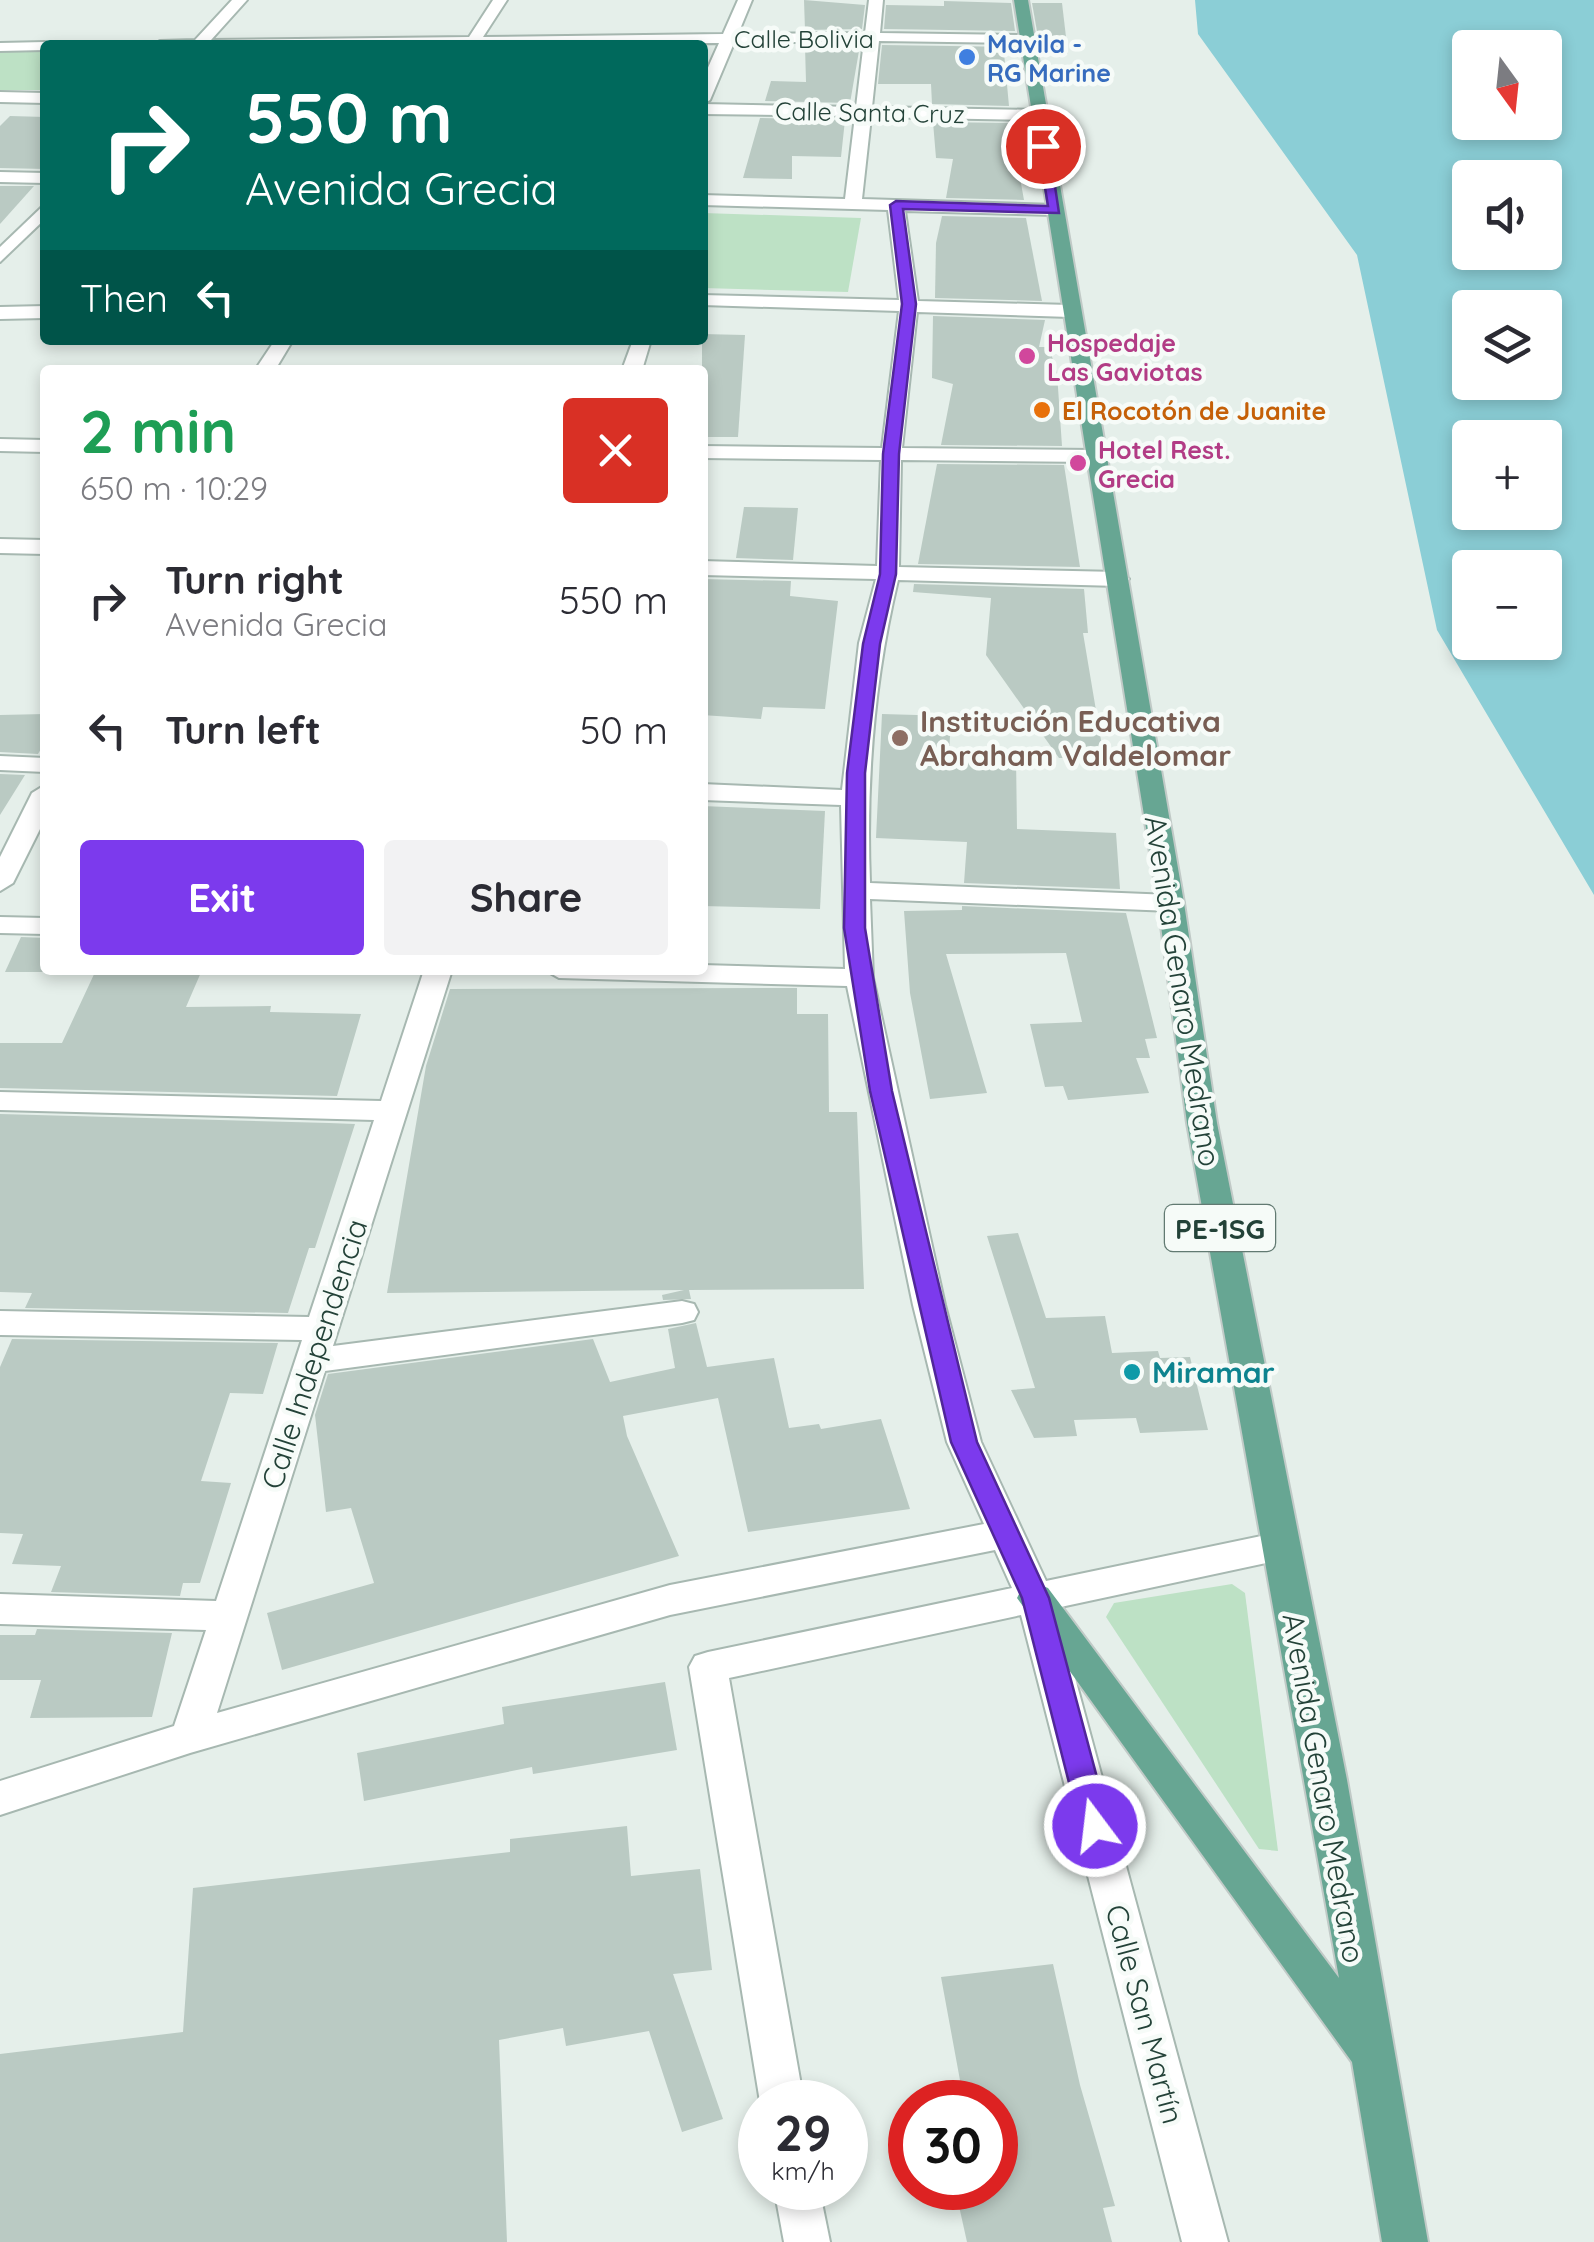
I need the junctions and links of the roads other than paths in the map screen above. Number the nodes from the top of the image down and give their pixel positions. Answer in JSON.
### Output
{"nodes":[{"id":1,"x":240,"y":0,"type":"edge"},
{"id":2,"x":500,"y":0,"type":"edge"},
{"id":3,"x":744,"y":0,"type":"edge"},
{"id":4,"x":876,"y":0,"type":"edge"},
{"id":5,"x":1021,"y":0,"type":"edge"},
{"id":6,"x":872,"y":37,"type":"junction"},
{"id":7,"x":726,"y":38,"type":"junction"},
{"id":8,"x":204,"y":40,"type":"edge"},
{"id":9,"x":474,"y":40,"type":"edge"},
{"id":10,"x":624,"y":40,"type":"edge"},
{"id":11,"x":1028,"y":40,"type":"junction"},
{"id":12,"x":0,"y":46,"type":"edge"},
{"id":13,"x":40,"y":46,"type":"edge"},
{"id":14,"x":708,"y":84,"type":"edge"},
{"id":15,"x":0,"y":97,"type":"edge"},
{"id":16,"x":40,"y":98,"type":"edge"},
{"id":17,"x":708,"y":109,"type":"edge"},
{"id":18,"x":864,"y":112,"type":"junction"},
{"id":19,"x":1037,"y":115,"type":"junction"},
{"id":20,"x":0,"y":176,"type":"edge"},
{"id":21,"x":40,"y":178,"type":"edge"},
{"id":22,"x":708,"y":200,"type":"edge"},
{"id":23,"x":853,"y":204,"type":"junction"},
{"id":24,"x":896,"y":205,"type":"junction"},
{"id":25,"x":1055,"y":210,"type":"junction"},
{"id":26,"x":40,"y":215,"type":"edge"},
{"id":27,"x":0,"y":257,"type":"edge"},
{"id":28,"x":708,"y":300,"type":"edge"},
{"id":29,"x":909,"y":304,"type":"junction"},
{"id":30,"x":1070,"y":311,"type":"junction"},
{"id":31,"x":40,"y":312,"type":"edge"},
{"id":32,"x":0,"y":313,"type":"edge"},
{"id":33,"x":0,"y":445,"type":"edge"},
{"id":34,"x":40,"y":446,"type":"edge"},
{"id":35,"x":708,"y":452,"type":"edge"},
{"id":36,"x":891,"y":454,"type":"junction"},
{"id":37,"x":1094,"y":456,"type":"junction"},
{"id":38,"x":0,"y":546,"type":"edge"},
{"id":39,"x":40,"y":547,"type":"edge"},
{"id":40,"x":708,"y":568,"type":"edge"},
{"id":41,"x":888,"y":574,"type":"junction"},
{"id":42,"x":1118,"y":580,"type":"junction"},
{"id":43,"x":0,"y":763,"type":"edge"},
{"id":44,"x":40,"y":765,"type":"edge"},
{"id":45,"x":708,"y":792,"type":"edge"},
{"id":46,"x":854,"y":798,"type":"junction"},
{"id":47,"x":40,"y":803,"type":"edge"},
{"id":48,"x":0,"y":884,"type":"edge"},
{"id":49,"x":854,"y":890,"type":"junction"},
{"id":50,"x":1171,"y":903,"type":"junction"},
{"id":51,"x":0,"y":925,"type":"edge"},
{"id":52,"x":40,"y":926,"type":"edge"},
{"id":53,"x":708,"y":974,"type":"edge"},
{"id":54,"x":436,"y":975,"type":"edge"},
{"id":55,"x":859,"y":978,"type":"junction"},
{"id":56,"x":0,"y":1101,"type":"edge"},
{"id":57,"x":392,"y":1111,"type":"junction"},
{"id":58,"x":682,"y":1312,"type":"dead end"},
{"id":59,"x":0,"y":1323,"type":"edge"},
{"id":60,"x":316,"y":1345,"type":"junction"},
{"id":61,"x":1004,"y":1534,"type":"junction"},
{"id":62,"x":1280,"y":1546,"type":"junction"},
{"id":63,"x":1036,"y":1598,"type":"junction"},
{"id":64,"x":0,"y":1610,"type":"edge"},
{"id":65,"x":230,"y":1616,"type":"junction"},
{"id":66,"x":190,"y":1737,"type":"junction"},
{"id":67,"x":0,"y":1798,"type":"edge"},
{"id":68,"x":1370,"y":2054,"type":"junction"},
{"id":69,"x":778,"y":2080,"type":"edge"},
{"id":70,"x":801,"y":2210,"type":"edge"},
{"id":71,"x":807,"y":2242,"type":"edge"},
{"id":72,"x":1205,"y":2242,"type":"edge"},
{"id":73,"x":1404,"y":2242,"type":"edge"}],
"edges":[{"from":1,"to":8,"type":"street"},
{"from":2,"to":9,"type":"street"},
{"from":3,"to":7,"type":"street"},
{"from":4,"to":6,"type":"street"},
{"from":5,"to":11,"type":"main road","number":"PE-1SG"},
{"from":6,"to":7,"type":"street","name":"Calle Bolivia"},
{"from":6,"to":11,"type":"street","name":"Calle Bolivia"},
{"from":6,"to":18,"type":"street"},
{"from":7,"to":10,"type":"street","name":"Calle Bolivia"},
{"from":7,"to":14,"type":"street"},
{"from":11,"to":19,"type":"main road","number":"PE-1SG"},
{"from":12,"to":13,"type":"street"},
{"from":15,"to":16,"type":"street"},
{"from":17,"to":18,"type":"street","name":"Calle Santa Cruz"},
{"from":18,"to":19,"type":"street","name":"Calle Santa Cruz"},
{"from":18,"to":23,"type":"street"},
{"from":19,"to":25,"type":"main road","number":"PE-1SG"},
{"from":20,"to":21,"type":"street"},
{"from":22,"to":23,"type":"street"},
{"from":23,"to":24,"type":"street"},
{"from":24,"to":25,"type":"street"},
{"from":24,"to":29,"type":"street","name":"Calle San Martín"},
{"from":25,"to":30,"type":"main road","name":"Avenida Genaro Medrano","number":"PE-1SG"},
{"from":26,"to":27,"type":"street"},
{"from":28,"to":29,"type":"street"},
{"from":29,"to":30,"type":"street"},
{"from":29,"to":36,"type":"street","name":"Calle San Martín"},
{"from":30,"to":37,"type":"main road","name":"Avenida Genaro Medrano","number":"PE-1SG"},
{"from":31,"to":32,"type":"street"},
{"from":33,"to":34,"type":"street"},
{"from":35,"to":36,"type":"street"},
{"from":36,"to":37,"type":"street"},
{"from":36,"to":41,"type":"street","name":"Calle San Martín"},
{"from":37,"to":42,"type":"main road","name":"Avenida Genaro Medrano","number":"PE-1SG"},
{"from":38,"to":39,"type":"street"},
{"from":40,"to":41,"type":"street"},
{"from":41,"to":42,"type":"street"},
{"from":41,"to":46,"type":"street","name":"Calle San Martín"},
{"from":42,"to":50,"type":"main road","name":"Avenida Genaro Medrano","number":"PE-1SG"},
{"from":43,"to":44,"type":"street"},
{"from":45,"to":46,"type":"street"},
{"from":46,"to":49,"type":"street","name":"Calle San Martín"},
{"from":47,"to":48,"type":"street"},
{"from":49,"to":50,"type":"street"},
{"from":49,"to":55,"type":"street","name":"Calle San Martín"},
{"from":50,"to":62,"type":"main road","name":"Avenida Genaro Medrano","number":"PE-1SG"},
{"from":51,"to":52,"type":"street"},
{"from":53,"to":55,"type":"street"},
{"from":54,"to":57,"type":"street","name":"Calle Independencia"},
{"from":55,"to":61,"type":"street","name":"Calle San Martín"},
{"from":56,"to":57,"type":"street"},
{"from":57,"to":60,"type":"street","name":"Calle Independencia"},
{"from":58,"to":60,"type":"street"},
{"from":59,"to":60,"type":"street"},
{"from":60,"to":65,"type":"street","name":"Calle Independencia"},
{"from":61,"to":63,"type":"street","name":"Calle San Martín"},
{"from":61,"to":66,"type":"street"},
{"from":62,"to":63,"type":"street"},
{"from":62,"to":68,"type":"main road","name":"Avenida Genaro Medrano","number":"PE-1SG"},
{"from":63,"to":68,"type":"main road"},
{"from":63,"to":69,"type":"street"},
{"from":63,"to":72,"type":"street","name":"Calle San Martín"},
{"from":64,"to":65,"type":"street"},
{"from":65,"to":66,"type":"street","name":"Calle Independencia"},
{"from":66,"to":67,"type":"street"},
{"from":68,"to":73,"type":"main road","name":"Avenida Genaro Medrano","number":"PE-1SG"},
{"from":70,"to":71,"type":"street"}]}
